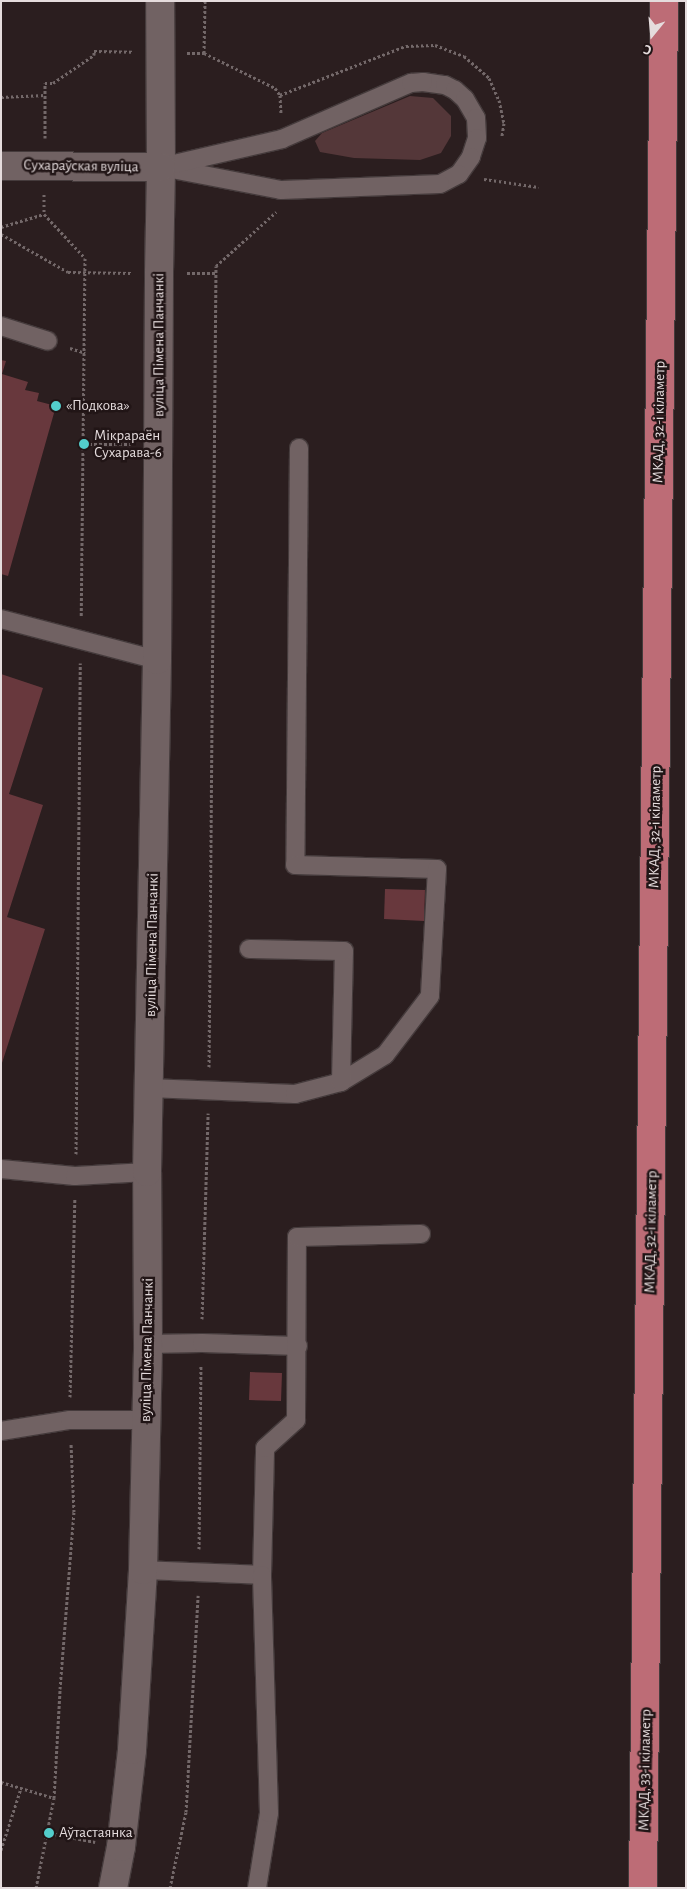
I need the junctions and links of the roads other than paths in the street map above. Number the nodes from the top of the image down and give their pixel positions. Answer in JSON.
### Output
{"nodes":[{"id":1,"x":160,"y":1,"type":"edge"},
{"id":2,"x":664,"y":1,"type":"edge"},
{"id":3,"x":1,"y":166,"type":"edge"},
{"id":4,"x":162,"y":167,"type":"junction"},
{"id":5,"x":1,"y":326,"type":"edge"},
{"id":6,"x":48,"y":341,"type":"dead end"},
{"id":7,"x":299,"y":448,"type":"dead end"},
{"id":8,"x":1,"y":619,"type":"edge"},
{"id":9,"x":158,"y":660,"type":"junction"},
{"id":10,"x":249,"y":949,"type":"dead end"},
{"id":11,"x":341,"y":1082,"type":"junction"},
{"id":12,"x":149,"y":1088,"type":"junction"},
{"id":13,"x":1,"y":1170,"type":"edge"},
{"id":14,"x":147,"y":1172,"type":"junction"},
{"id":15,"x":421,"y":1234,"type":"dead end"},
{"id":16,"x":148,"y":1344,"type":"junction"},
{"id":17,"x":298,"y":1346,"type":"junction"},
{"id":18,"x":146,"y":1420,"type":"junction"},
{"id":19,"x":1,"y":1431,"type":"edge"},
{"id":20,"x":143,"y":1570,"type":"junction"},
{"id":21,"x":262,"y":1575,"type":"junction"},
{"id":22,"x":646,"y":1653,"type":"joint"},
{"id":23,"x":113,"y":1888,"type":"edge"},
{"id":24,"x":257,"y":1888,"type":"edge"},
{"id":25,"x":643,"y":1888,"type":"edge"}],
"edges":[{"from":1,"to":4,"type":"street","name":"вуліца Пімена Панчанкі"},
{"from":2,"to":22,"type":"highway","name":"МКАД, 32-і кіламетр"},
{"from":3,"to":4,"type":"street","name":"Сухараўская вуліца"},
{"from":4,"to":4,"type":"lane"},
{"from":4,"to":9,"type":"street","name":"вуліца Пімена Панчанкі"},
{"from":5,"to":6,"type":"lane"},
{"from":7,"to":11,"type":"lane"},
{"from":8,"to":9,"type":"lane"},
{"from":9,"to":12,"type":"street","name":"вуліца Пімена Панчанкі"},
{"from":10,"to":11,"type":"lane"},
{"from":11,"to":12,"type":"lane"},
{"from":12,"to":14,"type":"street","name":"вуліца Пімена Панчанкі"},
{"from":13,"to":14,"type":"lane"},
{"from":14,"to":16,"type":"street","name":"вуліца Пімена Панчанкі"},
{"from":15,"to":17,"type":"lane"},
{"from":16,"to":17,"type":"lane"},
{"from":16,"to":18,"type":"street","name":"вуліца Пімена Панчанкі"},
{"from":17,"to":21,"type":"lane"},
{"from":18,"to":19,"type":"lane"},
{"from":18,"to":20,"type":"street","name":"вуліца Пімена Панчанкі"},
{"from":20,"to":21,"type":"lane"},
{"from":20,"to":23,"type":"street","name":"вуліца Пімена Панчанкі"},
{"from":21,"to":24,"type":"lane"},
{"from":22,"to":25,"type":"highway","name":"МКАД, 33-і кіламетр"}]}
